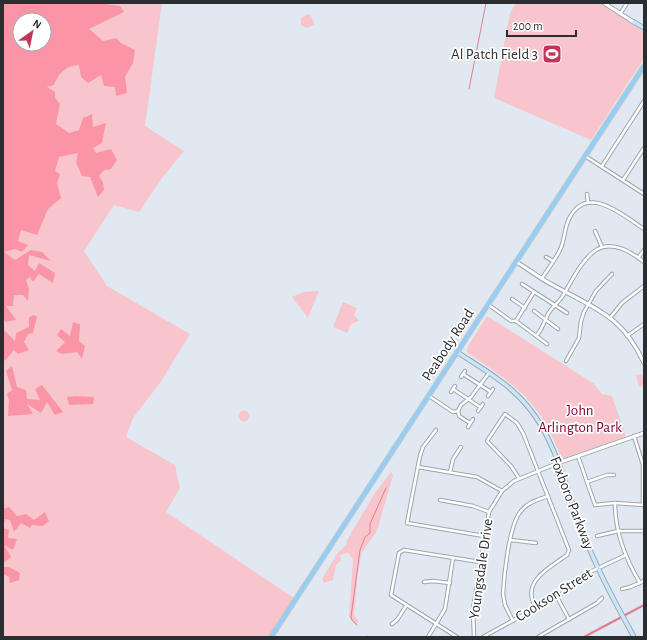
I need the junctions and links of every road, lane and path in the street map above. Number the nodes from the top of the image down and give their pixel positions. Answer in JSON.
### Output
{"nodes":[{"id":1,"x":604,"y":3,"type":"edge"},
{"id":2,"x":627,"y":3,"type":"edge"},
{"id":3,"x":620,"y":14,"type":"junction"},
{"id":4,"x":634,"y":22,"type":"joint"},
{"id":5,"x":644,"y":28,"type":"edge"},
{"id":6,"x":644,"y":66,"type":"edge"},
{"id":7,"x":644,"y":101,"type":"edge"},
{"id":8,"x":644,"y":148,"type":"edge"},
{"id":9,"x":585,"y":156,"type":"junction"},
{"id":10,"x":602,"y":166,"type":"junction"},
{"id":11,"x":623,"y":180,"type":"junction"},
{"id":12,"x":587,"y":194,"type":"dead end"},
{"id":13,"x":644,"y":194,"type":"edge"},
{"id":14,"x":588,"y":203,"type":"junction"},
{"id":15,"x":644,"y":229,"type":"edge"},
{"id":16,"x":595,"y":231,"type":"dead end"},
{"id":17,"x":602,"y":247,"type":"junction"},
{"id":18,"x":644,"y":250,"type":"edge"},
{"id":19,"x":546,"y":257,"type":"dead end"},
{"id":20,"x":638,"y":258,"type":"junction"},
{"id":21,"x":553,"y":261,"type":"junction"},
{"id":22,"x":516,"y":262,"type":"junction"},
{"id":23,"x":644,"y":262,"type":"edge"},
{"id":24,"x":612,"y":274,"type":"dead end"},
{"id":25,"x":542,"y":278,"type":"junction"},
{"id":26,"x":522,"y":284,"type":"dead end"},
{"id":27,"x":644,"y":286,"type":"edge"},
{"id":28,"x":534,"y":292,"type":"junction"},
{"id":29,"x":565,"y":292,"type":"junction"},
{"id":30,"x":512,"y":299,"type":"dead end"},
{"id":31,"x":589,"y":303,"type":"junction"},
{"id":32,"x":488,"y":305,"type":"junction"},
{"id":33,"x":555,"y":305,"type":"junction"},
{"id":34,"x":525,"y":308,"type":"junction"},
{"id":35,"x":534,"y":312,"type":"dead end"},
{"id":36,"x":567,"y":313,"type":"dead end"},
{"id":37,"x":610,"y":318,"type":"junction"},
{"id":38,"x":546,"y":320,"type":"junction"},
{"id":39,"x":516,"y":321,"type":"junction"},
{"id":40,"x":644,"y":324,"type":"edge"},
{"id":41,"x":558,"y":329,"type":"dead end"},
{"id":42,"x":537,"y":335,"type":"junction"},
{"id":43,"x":627,"y":336,"type":"junction"},
{"id":44,"x":547,"y":344,"type":"dead end"},
{"id":45,"x":458,"y":352,"type":"junction"},
{"id":46,"x":643,"y":357,"type":"edge"},
{"id":47,"x":566,"y":361,"type":"dead end"},
{"id":48,"x":644,"y":363,"type":"edge"},
{"id":49,"x":465,"y":370,"type":"dead end"},
{"id":50,"x":490,"y":373,"type":"junction"},
{"id":51,"x":480,"y":385,"type":"junction"},
{"id":52,"x":455,"y":386,"type":"dead end"},
{"id":53,"x":453,"y":389,"type":"junction"},
{"id":54,"x":451,"y":392,"type":"dead end"},
{"id":55,"x":429,"y":396,"type":"junction"},
{"id":56,"x":488,"y":396,"type":"dead end"},
{"id":57,"x":468,"y":399,"type":"junction"},
{"id":58,"x":483,"y":404,"type":"dead end"},
{"id":59,"x":480,"y":407,"type":"junction"},
{"id":60,"x":458,"y":411,"type":"junction"},
{"id":61,"x":478,"y":411,"type":"dead end"},
{"id":62,"x":473,"y":419,"type":"dead end"},
{"id":63,"x":470,"y":423,"type":"junction"},
{"id":64,"x":468,"y":427,"type":"dead end"},
{"id":65,"x":436,"y":430,"type":"dead end"},
{"id":66,"x":644,"y":433,"type":"edge"},
{"id":67,"x":634,"y":436,"type":"junction"},
{"id":68,"x":461,"y":447,"type":"dead end"},
{"id":69,"x":578,"y":456,"type":"junction"},
{"id":70,"x":558,"y":463,"type":"junction"},
{"id":71,"x":418,"y":467,"type":"junction"},
{"id":72,"x":539,"y":471,"type":"junction"},
{"id":73,"x":450,"y":472,"type":"junction"},
{"id":74,"x":614,"y":475,"type":"dead end"},
{"id":75,"x":519,"y":478,"type":"junction"},
{"id":76,"x":587,"y":482,"type":"junction"},
{"id":77,"x":502,"y":491,"type":"junction"},
{"id":78,"x":548,"y":496,"type":"junction"},
{"id":79,"x":440,"y":500,"type":"dead end"},
{"id":80,"x":615,"y":503,"type":"junction"},
{"id":81,"x":643,"y":504,"type":"edge"},
{"id":82,"x":489,"y":512,"type":"junction"},
{"id":83,"x":618,"y":531,"type":"junction"},
{"id":84,"x":644,"y":531,"type":"edge"},
{"id":85,"x":484,"y":536,"type":"junction"},
{"id":86,"x":597,"y":536,"type":"dead end"},
{"id":87,"x":511,"y":540,"type":"junction"},
{"id":88,"x":536,"y":543,"type":"dead end"},
{"id":89,"x":626,"y":554,"type":"junction"},
{"id":90,"x":453,"y":558,"type":"junction"},
{"id":91,"x":480,"y":562,"type":"junction"},
{"id":92,"x":598,"y":568,"type":"junction"},
{"id":93,"x":644,"y":581,"type":"edge"},
{"id":94,"x":424,"y":582,"type":"dead end"},
{"id":95,"x":450,"y":583,"type":"junction"},
{"id":96,"x":640,"y":583,"type":"junction"},
{"id":97,"x":622,"y":589,"type":"dead end"},
{"id":98,"x":557,"y":596,"type":"junction"},
{"id":99,"x":602,"y":598,"type":"dead end"},
{"id":100,"x":406,"y":606,"type":"junction"},
{"id":101,"x":536,"y":608,"type":"junction"},
{"id":102,"x":569,"y":619,"type":"junction"},
{"id":103,"x":512,"y":621,"type":"junction"},
{"id":104,"x":392,"y":624,"type":"dead end"},
{"id":105,"x":436,"y":625,"type":"junction"},
{"id":106,"x":271,"y":637,"type":"edge"},
{"id":107,"x":428,"y":637,"type":"edge"},
{"id":108,"x":457,"y":637,"type":"edge"},
{"id":109,"x":474,"y":637,"type":"edge"},
{"id":110,"x":483,"y":637,"type":"edge"},
{"id":111,"x":538,"y":637,"type":"edge"},
{"id":112,"x":634,"y":637,"type":"edge"}],
"edges":[{"from":1,"to":3,"type":"street"},
{"from":2,"to":3,"type":"street"},
{"from":3,"to":4,"type":"street"},
{"from":4,"to":5,"type":"main road"},
{"from":6,"to":9,"type":"main road","name":"Peabody Road"},
{"from":7,"to":10,"type":"street"},
{"from":8,"to":11,"type":"street"},
{"from":9,"to":10,"type":"street"},
{"from":9,"to":22,"type":"main road","name":"Peabody Road"},
{"from":10,"to":11,"type":"street"},
{"from":11,"to":13,"type":"street"},
{"from":12,"to":14,"type":"street"},
{"from":14,"to":15,"type":"street"},
{"from":14,"to":21,"type":"street"},
{"from":16,"to":17,"type":"street"},
{"from":17,"to":20,"type":"street"},
{"from":17,"to":29,"type":"street"},
{"from":18,"to":20,"type":"street"},
{"from":19,"to":21,"type":"street"},
{"from":20,"to":23,"type":"street"},
{"from":21,"to":25,"type":"street"},
{"from":22,"to":25,"type":"street"},
{"from":22,"to":32,"type":"main road","name":"Peabody Road"},
{"from":24,"to":31,"type":"street"},
{"from":25,"to":29,"type":"street"},
{"from":26,"to":28,"type":"street"},
{"from":27,"to":37,"type":"street"},
{"from":28,"to":33,"type":"street"},
{"from":28,"to":34,"type":"street"},
{"from":29,"to":31,"type":"street"},
{"from":29,"to":33,"type":"street"},
{"from":30,"to":34,"type":"street"},
{"from":31,"to":37,"type":"street"},
{"from":31,"to":47,"type":"street"},
{"from":32,"to":39,"type":"street"},
{"from":32,"to":45,"type":"main road","name":"Peabody Road"},
{"from":33,"to":36,"type":"street"},
{"from":33,"to":38,"type":"street"},
{"from":34,"to":39,"type":"street"},
{"from":35,"to":38,"type":"street"},
{"from":37,"to":43,"type":"street"},
{"from":38,"to":41,"type":"street"},
{"from":38,"to":42,"type":"street"},
{"from":39,"to":42,"type":"street"},
{"from":40,"to":43,"type":"street"},
{"from":42,"to":44,"type":"street"},
{"from":43,"to":46,"type":"street"},
{"from":45,"to":50,"type":"main road","name":"Foxboro Parkway"},
{"from":45,"to":55,"type":"main road","name":"Peabody Road"},
{"from":46,"to":48,"type":"street"},
{"from":49,"to":51,"type":"street"},
{"from":50,"to":51,"type":"street"},
{"from":50,"to":70,"type":"main road","name":"Foxboro Parkway"},
{"from":51,"to":56,"type":"street"},
{"from":51,"to":57,"type":"street"},
{"from":52,"to":53,"type":"street"},
{"from":53,"to":54,"type":"street"},
{"from":53,"to":57,"type":"street"},
{"from":55,"to":60,"type":"street"},
{"from":55,"to":106,"type":"main road","name":"Peabody Road"},
{"from":57,"to":59,"type":"street"},
{"from":57,"to":60,"type":"street"},
{"from":58,"to":59,"type":"street"},
{"from":59,"to":61,"type":"street"},
{"from":60,"to":63,"type":"street"},
{"from":62,"to":63,"type":"street"},
{"from":63,"to":64,"type":"street"},
{"from":65,"to":71,"type":"street"},
{"from":66,"to":67,"type":"street","name":"Youngsdale Drive"},
{"from":67,"to":69,"type":"street","name":"Youngsdale Drive"},
{"from":67,"to":81,"type":"street"},
{"from":68,"to":73,"type":"street"},
{"from":69,"to":70,"type":"street","name":"Youngsdale Drive"},
{"from":69,"to":76,"type":"street"},
{"from":70,"to":72,"type":"street","name":"Youngsdale Drive"},
{"from":70,"to":92,"type":"main road","name":"Foxboro Parkway"},
{"from":71,"to":73,"type":"street"},
{"from":71,"to":85,"type":"street"},
{"from":72,"to":75,"type":"street","name":"Youngsdale Drive"},
{"from":72,"to":75,"type":"street"},
{"from":72,"to":78,"type":"street"},
{"from":73,"to":77,"type":"street"},
{"from":74,"to":76,"type":"street"},
{"from":75,"to":77,"type":"street","name":"Youngsdale Drive"},
{"from":76,"to":80,"type":"street"},
{"from":77,"to":82,"type":"street","name":"Youngsdale Drive"},
{"from":78,"to":87,"type":"street"},
{"from":78,"to":101,"type":"street"},
{"from":79,"to":82,"type":"street"},
{"from":80,"to":81,"type":"street"},
{"from":80,"to":83,"type":"street"},
{"from":82,"to":85,"type":"street","name":"Youngsdale Drive"},
{"from":83,"to":84,"type":"street"},
{"from":83,"to":86,"type":"street"},
{"from":83,"to":89,"type":"street"},
{"from":85,"to":91,"type":"street","name":"Youngsdale Drive"},
{"from":87,"to":88,"type":"street"},
{"from":87,"to":103,"type":"street"},
{"from":89,"to":92,"type":"street","name":"Cookson Street"},
{"from":89,"to":96,"type":"street"},
{"from":90,"to":91,"type":"street"},
{"from":90,"to":95,"type":"street"},
{"from":90,"to":100,"type":"street"},
{"from":91,"to":109,"type":"street","name":"Youngsdale Drive"},
{"from":92,"to":98,"type":"street","name":"Cookson Street"},
{"from":92,"to":112,"type":"main road","name":"Foxboro Parkway"},
{"from":93,"to":96,"type":"street"},
{"from":94,"to":95,"type":"street"},
{"from":95,"to":105,"type":"street"},
{"from":96,"to":97,"type":"street"},
{"from":98,"to":101,"type":"street","name":"Cookson Street"},
{"from":98,"to":102,"type":"street"},
{"from":99,"to":102,"type":"street"},
{"from":100,"to":104,"type":"street"},
{"from":100,"to":105,"type":"street"},
{"from":101,"to":103,"type":"street","name":"Cookson Street"},
{"from":102,"to":111,"type":"street"},
{"from":103,"to":110,"type":"street","name":"Cookson Street"},
{"from":105,"to":107,"type":"street"},
{"from":105,"to":108,"type":"street"}]}
